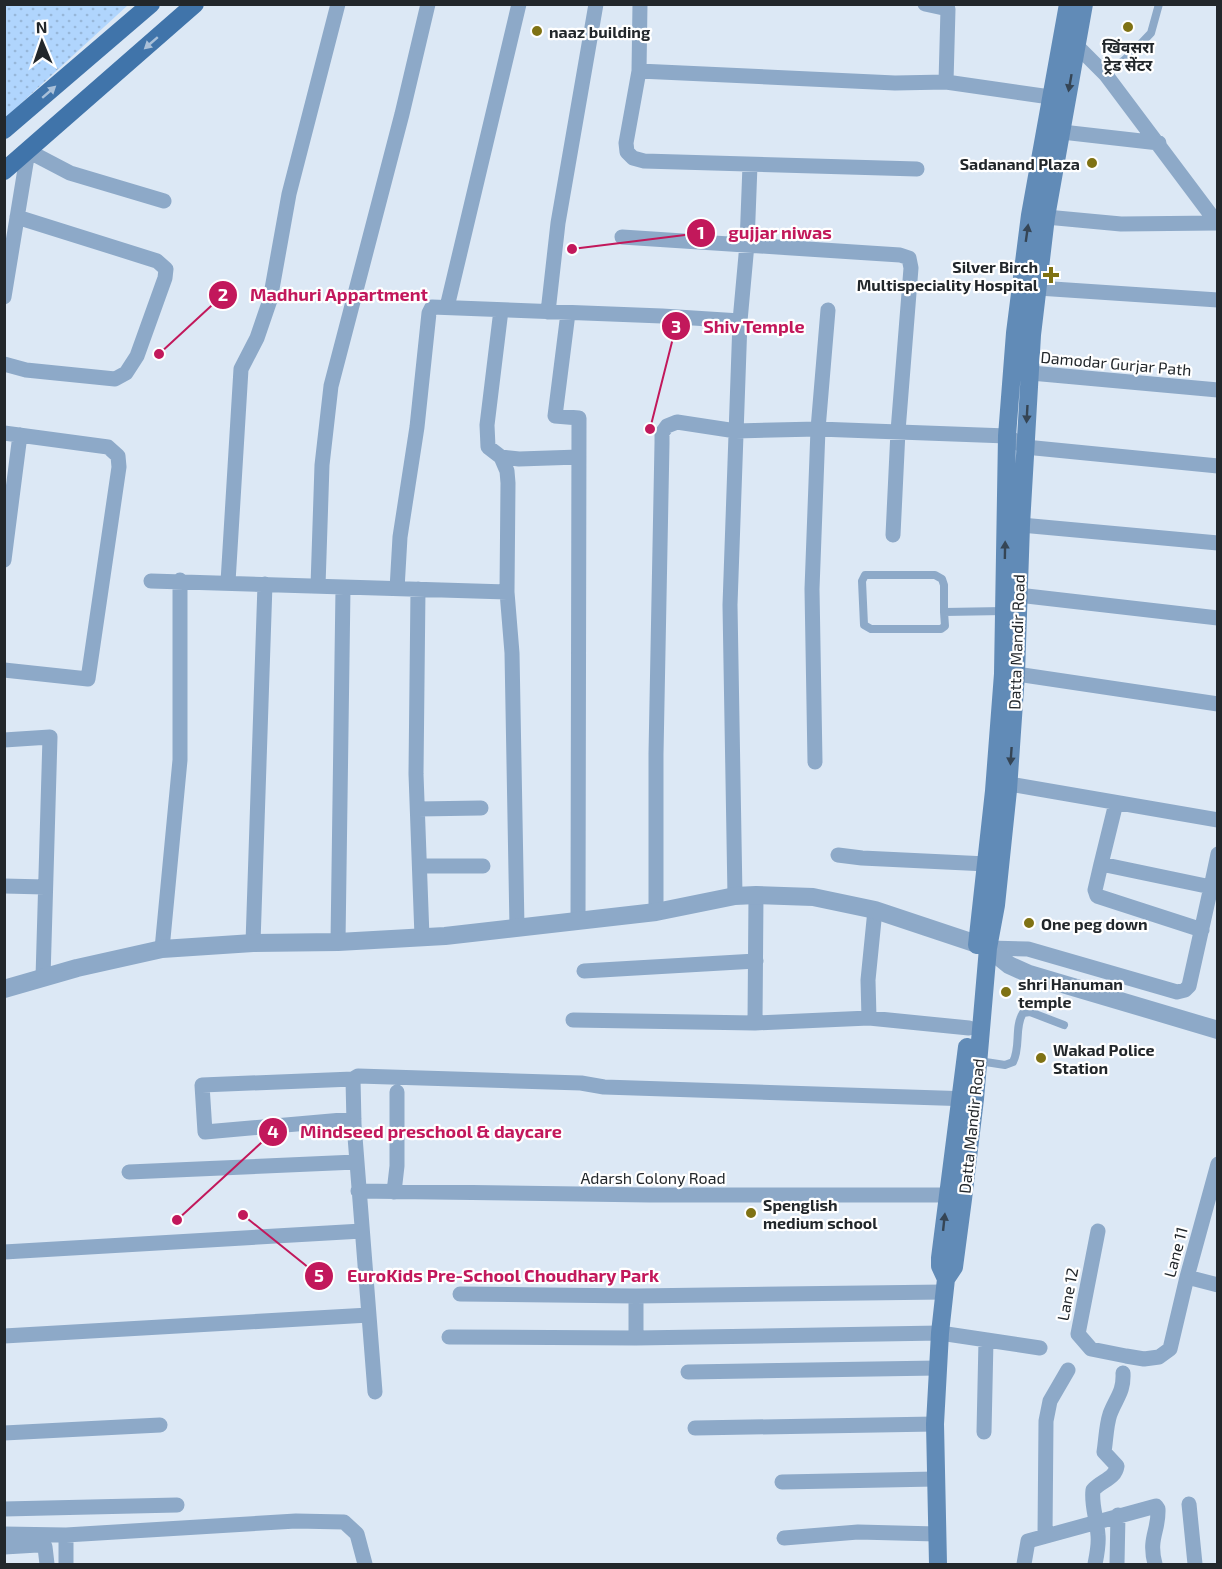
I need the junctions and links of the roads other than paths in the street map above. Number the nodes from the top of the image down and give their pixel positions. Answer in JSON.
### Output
{"nodes":[{"id":1,"x":151,"y":4,"type":"edge"},
{"id":2,"x":195,"y":4,"type":"edge"},
{"id":3,"x":338,"y":4,"type":"edge"},
{"id":4,"x":428,"y":4,"type":"edge"},
{"id":5,"x":519,"y":4,"type":"edge"},
{"id":6,"x":596,"y":4,"type":"edge"},
{"id":7,"x":640,"y":4,"type":"edge"},
{"id":8,"x":925,"y":4,"type":"edge"},
{"id":9,"x":1068,"y":4,"type":"edge"},
{"id":10,"x":1084,"y":4,"type":"edge"},
{"id":11,"x":1159,"y":4,"type":"edge"},
{"id":12,"x":949,"y":7,"type":"edge"},
{"id":13,"x":1069,"y":44,"type":"junction"},
{"id":14,"x":639,"y":71,"type":"junction"},
{"id":15,"x":1106,"y":75,"type":"junction"},
{"id":16,"x":946,"y":82,"type":"junction"},
{"id":17,"x":1050,"y":97,"type":"junction"},
{"id":18,"x":4,"y":130,"type":"edge"},
{"id":19,"x":1062,"y":132,"type":"junction"},
{"id":20,"x":1159,"y":143,"type":"junction"},
{"id":21,"x":28,"y":151,"type":"junction"},
{"id":22,"x":750,"y":165,"type":"junction"},
{"id":23,"x":917,"y":169,"type":"dead end"},
{"id":24,"x":4,"y":171,"type":"edge"},
{"id":25,"x":164,"y":201,"type":"dead end"},
{"id":26,"x":18,"y":217,"type":"junction"},
{"id":27,"x":1046,"y":218,"type":"junction"},
{"id":28,"x":1217,"y":223,"type":"edge"},
{"id":29,"x":622,"y":237,"type":"dead end"},
{"id":30,"x":747,"y":244,"type":"junction"},
{"id":31,"x":1038,"y":288,"type":"junction"},
{"id":32,"x":4,"y":297,"type":"edge"},
{"id":33,"x":1218,"y":300,"type":"edge"},
{"id":34,"x":447,"y":307,"type":"junction"},
{"id":35,"x":501,"y":310,"type":"junction"},
{"id":36,"x":828,"y":310,"type":"dead end"},
{"id":37,"x":548,"y":312,"type":"junction"},
{"id":38,"x":568,"y":313,"type":"junction"},
{"id":39,"x":740,"y":321,"type":"junction"},
{"id":40,"x":4,"y":364,"type":"edge"},
{"id":41,"x":1020,"y":372,"type":"junction"},
{"id":42,"x":1218,"y":390,"type":"edge"},
{"id":43,"x":818,"y":429,"type":"junction"},
{"id":44,"x":736,"y":431,"type":"junction"},
{"id":45,"x":898,"y":431,"type":"junction"},
{"id":46,"x":12,"y":434,"type":"edge"},
{"id":47,"x":1007,"y":436,"type":"junction"},
{"id":48,"x":1025,"y":447,"type":"junction"},
{"id":49,"x":501,"y":457,"type":"junction"},
{"id":50,"x":579,"y":457,"type":"junction"},
{"id":51,"x":1218,"y":466,"type":"edge"},
{"id":52,"x":1021,"y":525,"type":"junction"},
{"id":53,"x":893,"y":536,"type":"dead end"},
{"id":54,"x":1218,"y":543,"type":"edge"},
{"id":55,"x":4,"y":560,"type":"edge"},
{"id":56,"x":180,"y":580,"type":"junction"},
{"id":57,"x":151,"y":581,"type":"dead end"},
{"id":58,"x":228,"y":582,"type":"junction"},
{"id":59,"x":265,"y":584,"type":"junction"},
{"id":60,"x":318,"y":586,"type":"junction"},
{"id":61,"x":343,"y":588,"type":"junction"},
{"id":62,"x":397,"y":588,"type":"junction"},
{"id":63,"x":418,"y":589,"type":"junction"},
{"id":64,"x":507,"y":592,"type":"junction"},
{"id":65,"x":1018,"y":595,"type":"junction"},
{"id":66,"x":1004,"y":611,"type":"junction"},
{"id":67,"x":945,"y":612,"type":"junction"},
{"id":68,"x":1218,"y":618,"type":"edge"},
{"id":69,"x":4,"y":670,"type":"edge"},
{"id":70,"x":1016,"y":674,"type":"junction"},
{"id":71,"x":1218,"y":704,"type":"edge"},
{"id":72,"x":4,"y":740,"type":"edge"},
{"id":73,"x":815,"y":762,"type":"dead end"},
{"id":74,"x":1009,"y":784,"type":"junction"},
{"id":75,"x":1116,"y":803,"type":"junction"},
{"id":76,"x":482,"y":808,"type":"dead end"},
{"id":77,"x":418,"y":809,"type":"junction"},
{"id":78,"x":1218,"y":820,"type":"edge"},
{"id":79,"x":1218,"y":854,"type":"edge"},
{"id":80,"x":838,"y":855,"type":"dead end"},
{"id":81,"x":987,"y":864,"type":"junction"},
{"id":82,"x":1101,"y":864,"type":"junction"},
{"id":83,"x":420,"y":866,"type":"junction"},
{"id":84,"x":483,"y":866,"type":"dead end"},
{"id":85,"x":4,"y":886,"type":"edge"},
{"id":86,"x":45,"y":887,"type":"junction"},
{"id":87,"x":1211,"y":887,"type":"junction"},
{"id":88,"x":756,"y":895,"type":"junction"},
{"id":89,"x":735,"y":896,"type":"junction"},
{"id":90,"x":875,"y":910,"type":"junction"},
{"id":91,"x":656,"y":912,"type":"junction"},
{"id":92,"x":578,"y":920,"type":"junction"},
{"id":93,"x":517,"y":928,"type":"junction"},
{"id":94,"x":1202,"y":930,"type":"junction"},
{"id":95,"x":422,"y":937,"type":"junction"},
{"id":96,"x":338,"y":942,"type":"junction"},
{"id":97,"x":253,"y":943,"type":"junction"},
{"id":98,"x":983,"y":946,"type":"junction"},
{"id":99,"x":162,"y":949,"type":"junction"},
{"id":100,"x":756,"y":962,"type":"junction"},
{"id":101,"x":584,"y":970,"type":"dead end"},
{"id":102,"x":43,"y":978,"type":"junction"},
{"id":103,"x":4,"y":989,"type":"edge"},
{"id":104,"x":869,"y":1018,"type":"junction"},
{"id":105,"x":573,"y":1020,"type":"dead end"},
{"id":106,"x":755,"y":1023,"type":"junction"},
{"id":107,"x":1064,"y":1025,"type":"dead end"},
{"id":108,"x":969,"y":1028,"type":"junction"},
{"id":109,"x":1218,"y":1030,"type":"edge"},
{"id":110,"x":977,"y":1061,"type":"junction"},
{"id":111,"x":353,"y":1079,"type":"junction"},
{"id":112,"x":397,"y":1092,"type":"dead end"},
{"id":113,"x":968,"y":1099,"type":"junction"},
{"id":114,"x":354,"y":1119,"type":"junction"},
{"id":115,"x":356,"y":1162,"type":"junction"},
{"id":116,"x":1218,"y":1164,"type":"edge"},
{"id":117,"x":129,"y":1172,"type":"dead end"},
{"id":118,"x":358,"y":1191,"type":"junction"},
{"id":119,"x":394,"y":1192,"type":"junction"},
{"id":120,"x":955,"y":1197,"type":"junction"},
{"id":121,"x":362,"y":1231,"type":"junction"},
{"id":122,"x":1098,"y":1231,"type":"dead end"},
{"id":123,"x":4,"y":1252,"type":"edge"},
{"id":124,"x":1187,"y":1277,"type":"junction"},
{"id":125,"x":1218,"y":1285,"type":"edge"},
{"id":126,"x":945,"y":1286,"type":"junction"},
{"id":127,"x":460,"y":1294,"type":"dead end"},
{"id":128,"x":636,"y":1296,"type":"junction"},
{"id":129,"x":369,"y":1315,"type":"junction"},
{"id":130,"x":940,"y":1333,"type":"junction"},
{"id":131,"x":4,"y":1336,"type":"edge"},
{"id":132,"x":449,"y":1337,"type":"dead end"},
{"id":133,"x":636,"y":1338,"type":"junction"},
{"id":134,"x":986,"y":1340,"type":"junction"},
{"id":135,"x":1040,"y":1348,"type":"dead end"},
{"id":136,"x":1170,"y":1349,"type":"joint"},
{"id":137,"x":938,"y":1368,"type":"junction"},
{"id":138,"x":1068,"y":1370,"type":"dead end"},
{"id":139,"x":688,"y":1372,"type":"dead end"},
{"id":140,"x":1123,"y":1373,"type":"dead end"},
{"id":141,"x":375,"y":1392,"type":"dead end"},
{"id":142,"x":935,"y":1424,"type":"junction"},
{"id":143,"x":160,"y":1425,"type":"dead end"},
{"id":144,"x":695,"y":1428,"type":"dead end"},
{"id":145,"x":984,"y":1432,"type":"dead end"},
{"id":146,"x":4,"y":1433,"type":"edge"},
{"id":147,"x":936,"y":1479,"type":"junction"},
{"id":148,"x":782,"y":1482,"type":"dead end"},
{"id":149,"x":1189,"y":1504,"type":"dead end"},
{"id":150,"x":177,"y":1505,"type":"dead end"},
{"id":151,"x":4,"y":1509,"type":"edge"},
{"id":152,"x":1118,"y":1515,"type":"junction"},
{"id":153,"x":1096,"y":1522,"type":"junction"},
{"id":154,"x":4,"y":1534,"type":"edge"},
{"id":155,"x":937,"y":1534,"type":"junction"},
{"id":156,"x":66,"y":1535,"type":"junction"},
{"id":157,"x":1045,"y":1536,"type":"junction"},
{"id":158,"x":784,"y":1538,"type":"dead end"},
{"id":159,"x":4,"y":1546,"type":"edge"},
{"id":160,"x":47,"y":1564,"type":"edge"},
{"id":161,"x":66,"y":1564,"type":"edge"},
{"id":162,"x":365,"y":1564,"type":"edge"},
{"id":163,"x":938,"y":1564,"type":"edge"},
{"id":164,"x":1024,"y":1564,"type":"edge"},
{"id":165,"x":1095,"y":1564,"type":"edge"},
{"id":166,"x":1117,"y":1564,"type":"edge"},
{"id":167,"x":1155,"y":1564,"type":"edge"},
{"id":168,"x":1195,"y":1564,"type":"edge"}],
"edges":[{"from":18,"to":1,"type":"main road","one_way":true},
{"from":2,"to":21,"type":"main road","one_way":true},
{"from":3,"to":58,"type":"street"},
{"from":4,"to":60,"type":"street"},
{"from":5,"to":34,"type":"street"},
{"from":6,"to":37,"type":"street"},
{"from":7,"to":14,"type":"street"},
{"from":8,"to":12,"type":"street"},
{"from":9,"to":13,"type":"main road","name":"Datta Mandir Road"},
{"from":10,"to":13,"type":"main road","name":"Datta Mandir Road"},
{"from":11,"to":15,"type":"lane"},
{"from":12,"to":16,"type":"street"},
{"from":13,"to":15,"type":"street"},
{"from":13,"to":17,"type":"main road","name":"Datta Mandir Road"},
{"from":13,"to":19,"type":"main road","name":"Datta Mandir Road","one_way":true},
{"from":14,"to":16,"type":"street"},
{"from":14,"to":22,"type":"street"},
{"from":15,"to":20,"type":"street"},
{"from":16,"to":17,"type":"street"},
{"from":41,"to":17,"type":"main road","name":"Datta Mandir Road","one_way":true},
{"from":19,"to":20,"type":"street"},
{"from":19,"to":27,"type":"main road","name":"Datta Mandir Road"},
{"from":20,"to":28,"type":"street"},
{"from":21,"to":24,"type":"main road"},
{"from":21,"to":25,"type":"street"},
{"from":21,"to":26,"type":"street"},
{"from":22,"to":23,"type":"street"},
{"from":22,"to":30,"type":"street"},
{"from":26,"to":32,"type":"street"},
{"from":26,"to":40,"type":"street"},
{"from":27,"to":28,"type":"street"},
{"from":27,"to":31,"type":"main road","name":"Datta Mandir Road"},
{"from":29,"to":30,"type":"street"},
{"from":30,"to":39,"type":"street"},
{"from":30,"to":45,"type":"street"},
{"from":31,"to":33,"type":"street"},
{"from":31,"to":41,"type":"main road","name":"Datta Mandir Road"},
{"from":34,"to":35,"type":"street"},
{"from":34,"to":62,"type":"street"},
{"from":35,"to":37,"type":"street"},
{"from":35,"to":49,"type":"street"},
{"from":36,"to":43,"type":"street"},
{"from":37,"to":38,"type":"street"},
{"from":38,"to":39,"type":"street"},
{"from":38,"to":50,"type":"street"},
{"from":39,"to":44,"type":"street"},
{"from":41,"to":42,"type":"street","name":"Damodar Gurjar Path"},
{"from":41,"to":47,"type":"main road","name":"Datta Mandir Road"},
{"from":41,"to":48,"type":"main road","name":"Datta Mandir Road","one_way":true},
{"from":43,"to":44,"type":"street"},
{"from":43,"to":45,"type":"street"},
{"from":43,"to":73,"type":"street"},
{"from":44,"to":89,"type":"street"},
{"from":44,"to":91,"type":"street"},
{"from":45,"to":47,"type":"street"},
{"from":45,"to":53,"type":"street"},
{"from":46,"to":55,"type":"street"},
{"from":46,"to":69,"type":"street"},
{"from":47,"to":48,"type":"street"},
{"from":66,"to":47,"type":"main road","name":"Datta Mandir Road","one_way":true},
{"from":48,"to":51,"type":"street"},
{"from":48,"to":52,"type":"main road","name":"Datta Mandir Road"},
{"from":49,"to":50,"type":"street"},
{"from":49,"to":64,"type":"street"},
{"from":50,"to":92,"type":"street"},
{"from":52,"to":54,"type":"street"},
{"from":52,"to":65,"type":"main road","name":"Datta Mandir Road"},
{"from":56,"to":57,"type":"street"},
{"from":56,"to":58,"type":"street"},
{"from":56,"to":99,"type":"street"},
{"from":58,"to":59,"type":"street"},
{"from":59,"to":60,"type":"street"},
{"from":59,"to":97,"type":"street"},
{"from":60,"to":61,"type":"street"},
{"from":61,"to":62,"type":"street"},
{"from":61,"to":96,"type":"street"},
{"from":62,"to":63,"type":"street"},
{"from":63,"to":64,"type":"street"},
{"from":63,"to":77,"type":"street"},
{"from":64,"to":93,"type":"street"},
{"from":65,"to":68,"type":"street"},
{"from":65,"to":70,"type":"main road","name":"Datta Mandir Road"},
{"from":66,"to":67,"type":"lane"},
{"from":66,"to":81,"type":"main road","name":"Datta Mandir Road"},
{"from":67,"to":67,"type":"lane"},
{"from":70,"to":71,"type":"street"},
{"from":70,"to":74,"type":"main road","name":"Datta Mandir Road","one_way":true},
{"from":72,"to":86,"type":"street"},
{"from":74,"to":75,"type":"street"},
{"from":74,"to":98,"type":"main road","name":"Datta Mandir Road"},
{"from":75,"to":78,"type":"street"},
{"from":75,"to":82,"type":"street"},
{"from":76,"to":77,"type":"street"},
{"from":77,"to":83,"type":"street"},
{"from":79,"to":87,"type":"street"},
{"from":80,"to":81,"type":"street"},
{"from":81,"to":98,"type":"main road","name":"Datta Mandir Road"},
{"from":82,"to":87,"type":"street"},
{"from":82,"to":94,"type":"street"},
{"from":83,"to":84,"type":"street"},
{"from":83,"to":95,"type":"street"},
{"from":85,"to":86,"type":"street"},
{"from":86,"to":102,"type":"street"},
{"from":87,"to":94,"type":"street"},
{"from":88,"to":89,"type":"street"},
{"from":88,"to":90,"type":"street"},
{"from":88,"to":100,"type":"street"},
{"from":89,"to":91,"type":"street"},
{"from":90,"to":98,"type":"street"},
{"from":90,"to":104,"type":"street"},
{"from":91,"to":92,"type":"street"},
{"from":92,"to":93,"type":"street"},
{"from":93,"to":95,"type":"street"},
{"from":94,"to":98,"type":"street"},
{"from":95,"to":96,"type":"street"},
{"from":96,"to":97,"type":"street"},
{"from":97,"to":99,"type":"street"},
{"from":98,"to":108,"type":"main road","name":"Datta Mandir Road"},
{"from":98,"to":109,"type":"street"},
{"from":98,"to":110,"type":"main road","name":"Datta Mandir Road"},
{"from":99,"to":102,"type":"street"},
{"from":100,"to":101,"type":"street"},
{"from":100,"to":106,"type":"street"},
{"from":102,"to":103,"type":"street"},
{"from":104,"to":106,"type":"street"},
{"from":104,"to":108,"type":"street"},
{"from":105,"to":106,"type":"street"},
{"from":107,"to":110,"type":"lane"},
{"from":108,"to":113,"type":"main road","name":"Datta Mandir Road"},
{"from":110,"to":113,"type":"main road","name":"Datta Mandir Road"},
{"from":111,"to":113,"type":"street"},
{"from":111,"to":114,"type":"street"},
{"from":111,"to":114,"type":"street"},
{"from":112,"to":119,"type":"street"},
{"from":113,"to":120,"type":"main road","name":"Datta Mandir Road"},
{"from":114,"to":115,"type":"street"},
{"from":115,"to":117,"type":"street"},
{"from":115,"to":118,"type":"street"},
{"from":116,"to":124,"type":"street","name":"Lane 11"},
{"from":118,"to":119,"type":"street","name":"Adarsh Colony Road"},
{"from":118,"to":121,"type":"street"},
{"from":119,"to":120,"type":"street","name":"Adarsh Colony Road"},
{"from":120,"to":126,"type":"main road","name":"Datta Mandir Road"},
{"from":121,"to":123,"type":"street"},
{"from":121,"to":129,"type":"street"},
{"from":122,"to":136,"type":"street","name":"Lane 12"},
{"from":124,"to":125,"type":"street"},
{"from":124,"to":136,"type":"street","name":"Lane 11"},
{"from":126,"to":128,"type":"street"},
{"from":126,"to":130,"type":"main road","name":"Datta Mandir Road"},
{"from":127,"to":128,"type":"street"},
{"from":128,"to":133,"type":"street"},
{"from":129,"to":131,"type":"street"},
{"from":129,"to":141,"type":"street"},
{"from":130,"to":133,"type":"street"},
{"from":130,"to":134,"type":"street"},
{"from":130,"to":137,"type":"main road","name":"Datta Mandir Road"},
{"from":132,"to":133,"type":"street"},
{"from":134,"to":135,"type":"street"},
{"from":134,"to":145,"type":"street"},
{"from":137,"to":139,"type":"street"},
{"from":137,"to":142,"type":"main road","name":"Datta Mandir Road"},
{"from":138,"to":157,"type":"street"},
{"from":140,"to":153,"type":"street"},
{"from":142,"to":144,"type":"street"},
{"from":142,"to":147,"type":"main road","name":"Datta Mandir Road"},
{"from":143,"to":146,"type":"street"},
{"from":147,"to":148,"type":"street"},
{"from":147,"to":155,"type":"main road","name":"Datta Mandir Road"},
{"from":149,"to":168,"type":"street"},
{"from":150,"to":151,"type":"street"},
{"from":152,"to":153,"type":"street"},
{"from":152,"to":166,"type":"street"},
{"from":152,"to":167,"type":"street"},
{"from":153,"to":157,"type":"street"},
{"from":153,"to":165,"type":"street"},
{"from":154,"to":156,"type":"street"},
{"from":155,"to":158,"type":"street"},
{"from":155,"to":163,"type":"main road","name":"Datta Mandir Road"},
{"from":156,"to":161,"type":"street"},
{"from":156,"to":162,"type":"street"},
{"from":157,"to":164,"type":"street"},
{"from":159,"to":160,"type":"street"}]}
